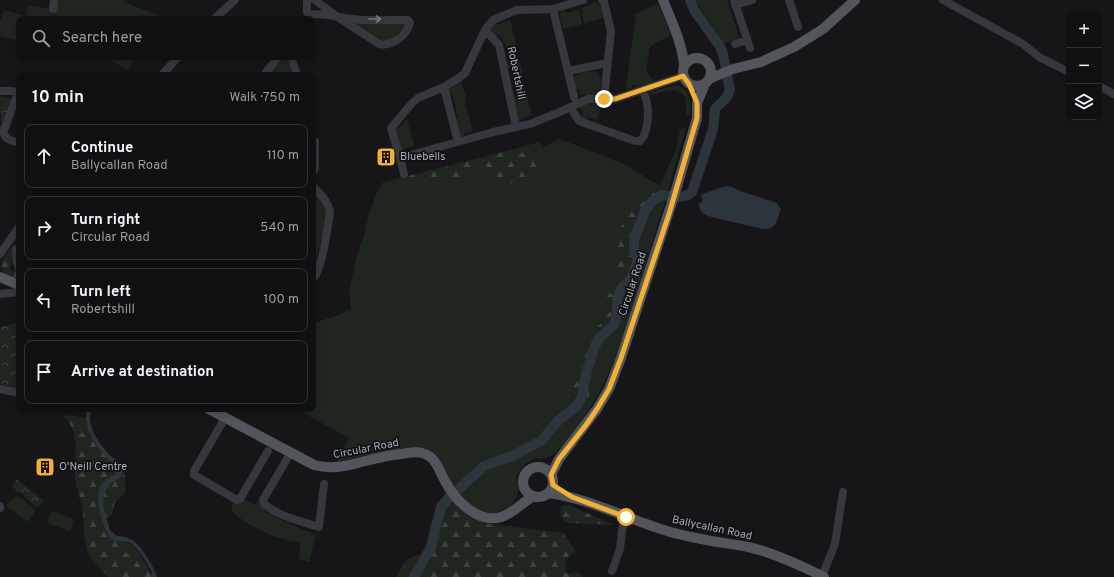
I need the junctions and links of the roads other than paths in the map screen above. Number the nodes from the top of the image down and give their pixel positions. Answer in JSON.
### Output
{"nodes":[{"id":1,"x":54,"y":0,"type":"edge"},
{"id":2,"x":235,"y":0,"type":"edge"},
{"id":3,"x":307,"y":0,"type":"edge"},
{"id":4,"x":315,"y":0,"type":"edge"},
{"id":5,"x":583,"y":0,"type":"edge"},
{"id":6,"x":602,"y":0,"type":"edge"},
{"id":7,"x":663,"y":0,"type":"edge"},
{"id":8,"x":752,"y":0,"type":"edge"},
{"id":9,"x":790,"y":0,"type":"edge"},
{"id":10,"x":854,"y":0,"type":"edge"},
{"id":11,"x":943,"y":0,"type":"edge"},
{"id":12,"x":734,"y":3,"type":"edge"},
{"id":13,"x":53,"y":9,"type":"dead end"},
{"id":14,"x":554,"y":9,"type":"junction"},
{"id":15,"x":217,"y":16,"type":"edge"},
{"id":16,"x":309,"y":16,"type":"edge"},
{"id":17,"x":311,"y":16,"type":"edge"},
{"id":18,"x":336,"y":16,"type":"junction"},
{"id":19,"x":798,"y":27,"type":"dead end"},
{"id":20,"x":485,"y":30,"type":"junction"},
{"id":21,"x":747,"y":40,"type":"junction"},
{"id":22,"x":735,"y":44,"type":"dead end"},
{"id":23,"x":681,"y":45,"type":"junction"},
{"id":24,"x":750,"y":48,"type":"dead end"},
{"id":25,"x":175,"y":60,"type":"edge"},
{"id":26,"x":276,"y":60,"type":"edge"},
{"id":27,"x":291,"y":60,"type":"edge"},
{"id":28,"x":607,"y":63,"type":"junction"},
{"id":29,"x":1066,"y":70,"type":"edge"},
{"id":30,"x":568,"y":71,"type":"junction"},
{"id":31,"x":708,"y":71,"type":"junction"},
{"id":32,"x":165,"y":72,"type":"edge"},
{"id":33,"x":266,"y":72,"type":"edge"},
{"id":34,"x":296,"y":72,"type":"edge"},
{"id":35,"x":685,"y":75,"type":"junction"},
{"id":36,"x":444,"y":87,"type":"junction"},
{"id":37,"x":1102,"y":88,"type":"edge"},
{"id":38,"x":642,"y":90,"type":"junction"},
{"id":39,"x":0,"y":91,"type":"edge"},
{"id":40,"x":16,"y":92,"type":"edge"},
{"id":41,"x":1114,"y":94,"type":"edge"},
{"id":42,"x":574,"y":96,"type":"dead end"},
{"id":43,"x":16,"y":98,"type":"edge"},
{"id":44,"x":604,"y":99,"type":"junction"},
{"id":45,"x":697,"y":103,"type":"junction"},
{"id":46,"x":574,"y":113,"type":"dead end"},
{"id":47,"x":516,"y":127,"type":"junction"},
{"id":48,"x":2,"y":131,"type":"edge"},
{"id":49,"x":16,"y":142,"type":"edge"},
{"id":50,"x":458,"y":142,"type":"junction"},
{"id":51,"x":400,"y":158,"type":"junction"},
{"id":52,"x":404,"y":174,"type":"dead end"},
{"id":53,"x":316,"y":190,"type":"edge"},
{"id":54,"x":16,"y":231,"type":"edge"},
{"id":55,"x":16,"y":249,"type":"dead end"},
{"id":56,"x":0,"y":254,"type":"edge"},
{"id":57,"x":16,"y":266,"type":"edge"},
{"id":58,"x":316,"y":275,"type":"edge"},
{"id":59,"x":0,"y":277,"type":"edge"},
{"id":60,"x":16,"y":285,"type":"edge"},
{"id":61,"x":16,"y":292,"type":"edge"},
{"id":62,"x":0,"y":294,"type":"edge"},
{"id":63,"x":0,"y":389,"type":"edge"},
{"id":64,"x":16,"y":392,"type":"edge"},
{"id":65,"x":214,"y":412,"type":"edge"},
{"id":66,"x":225,"y":418,"type":"junction"},
{"id":67,"x":267,"y":450,"type":"dead end"},
{"id":68,"x":291,"y":452,"type":"junction"},
{"id":69,"x":559,"y":459,"type":"junction"},
{"id":70,"x":540,"y":467,"type":"junction"},
{"id":71,"x":324,"y":484,"type":"dead end"},
{"id":72,"x":551,"y":484,"type":"junction"},
{"id":73,"x":524,"y":486,"type":"junction"},
{"id":74,"x":842,"y":492,"type":"dead end"},
{"id":75,"x":534,"y":496,"type":"junction"},
{"id":76,"x":511,"y":514,"type":"junction"},
{"id":77,"x":626,"y":517,"type":"junction"},
{"id":78,"x":612,"y":571,"type":"dead end"},
{"id":79,"x":823,"y":576,"type":"edge"}],
"edges":[{"from":1,"to":13,"type":"street"},
{"from":2,"to":15,"type":"street"},
{"from":3,"to":16,"type":"street"},
{"from":4,"to":18,"type":"street"},
{"from":5,"to":14,"type":"street"},
{"from":6,"to":28,"type":"street"},
{"from":7,"to":23,"type":"main road","name":"Circular Road"},
{"from":8,"to":12,"type":"street"},
{"from":9,"to":19,"type":"street"},
{"from":10,"to":31,"type":"main road"},
{"from":11,"to":29,"type":"street"},
{"from":12,"to":21,"type":"street"},
{"from":14,"to":20,"type":"street"},
{"from":14,"to":30,"type":"street"},
{"from":17,"to":18,"type":"street"},
{"from":18,"to":18,"type":"street","one_way":true},
{"from":20,"to":36,"type":"street"},
{"from":20,"to":47,"type":"street","name":"Robertshill"},
{"from":21,"to":22,"type":"street"},
{"from":21,"to":24,"type":"street"},
{"from":23,"to":31,"type":"main road","name":"Circular Road"},
{"from":23,"to":35,"type":"main road","name":"Circular Road"},
{"from":25,"to":32,"type":"street"},
{"from":26,"to":33,"type":"street"},
{"from":27,"to":34,"type":"street"},
{"from":28,"to":30,"type":"street"},
{"from":28,"to":44,"type":"street"},
{"from":30,"to":42,"type":"street"},
{"from":31,"to":35,"type":"main road"},
{"from":31,"to":35,"type":"main road"},
{"from":31,"to":45,"type":"main road","name":"Circular Road"},
{"from":35,"to":38,"type":"street"},
{"from":35,"to":45,"type":"main road","name":"Circular Road"},
{"from":36,"to":50,"type":"street"},
{"from":36,"to":51,"type":"street"},
{"from":37,"to":41,"type":"street"},
{"from":38,"to":44,"type":"street"},
{"from":38,"to":46,"type":"street"},
{"from":39,"to":40,"type":"street"},
{"from":43,"to":48,"type":"street"},
{"from":44,"to":47,"type":"street"},
{"from":45,"to":69,"type":"main road","name":"Circular Road"},
{"from":47,"to":50,"type":"street"},
{"from":48,"to":49,"type":"street"},
{"from":50,"to":51,"type":"street"},
{"from":51,"to":52,"type":"street"},
{"from":53,"to":58,"type":"street"},
{"from":54,"to":56,"type":"street"},
{"from":55,"to":57,"type":"street"},
{"from":59,"to":60,"type":"main road"},
{"from":61,"to":62,"type":"street"},
{"from":63,"to":64,"type":"street"},
{"from":65,"to":66,"type":"main road","name":"Circular Road"},
{"from":66,"to":67,"type":"street"},
{"from":66,"to":68,"type":"main road","name":"Circular Road"},
{"from":68,"to":71,"type":"street"},
{"from":68,"to":76,"type":"main road","name":"Circular Road"},
{"from":69,"to":70,"type":"main road","name":"Circular Road"},
{"from":69,"to":72,"type":"main road","name":"Circular Road"},
{"from":70,"to":72,"type":"main road"},
{"from":70,"to":73,"type":"main road","name":"Circular Road"},
{"from":72,"to":75,"type":"main road"},
{"from":72,"to":77,"type":"main road","name":"Ballycallan Road"},
{"from":73,"to":75,"type":"main road"},
{"from":73,"to":76,"type":"main road","name":"Circular Road"},
{"from":74,"to":79,"type":"street"},
{"from":75,"to":76,"type":"main road"},
{"from":77,"to":78,"type":"street"},
{"from":77,"to":79,"type":"main road","name":"Ballycallan Road"}]}
